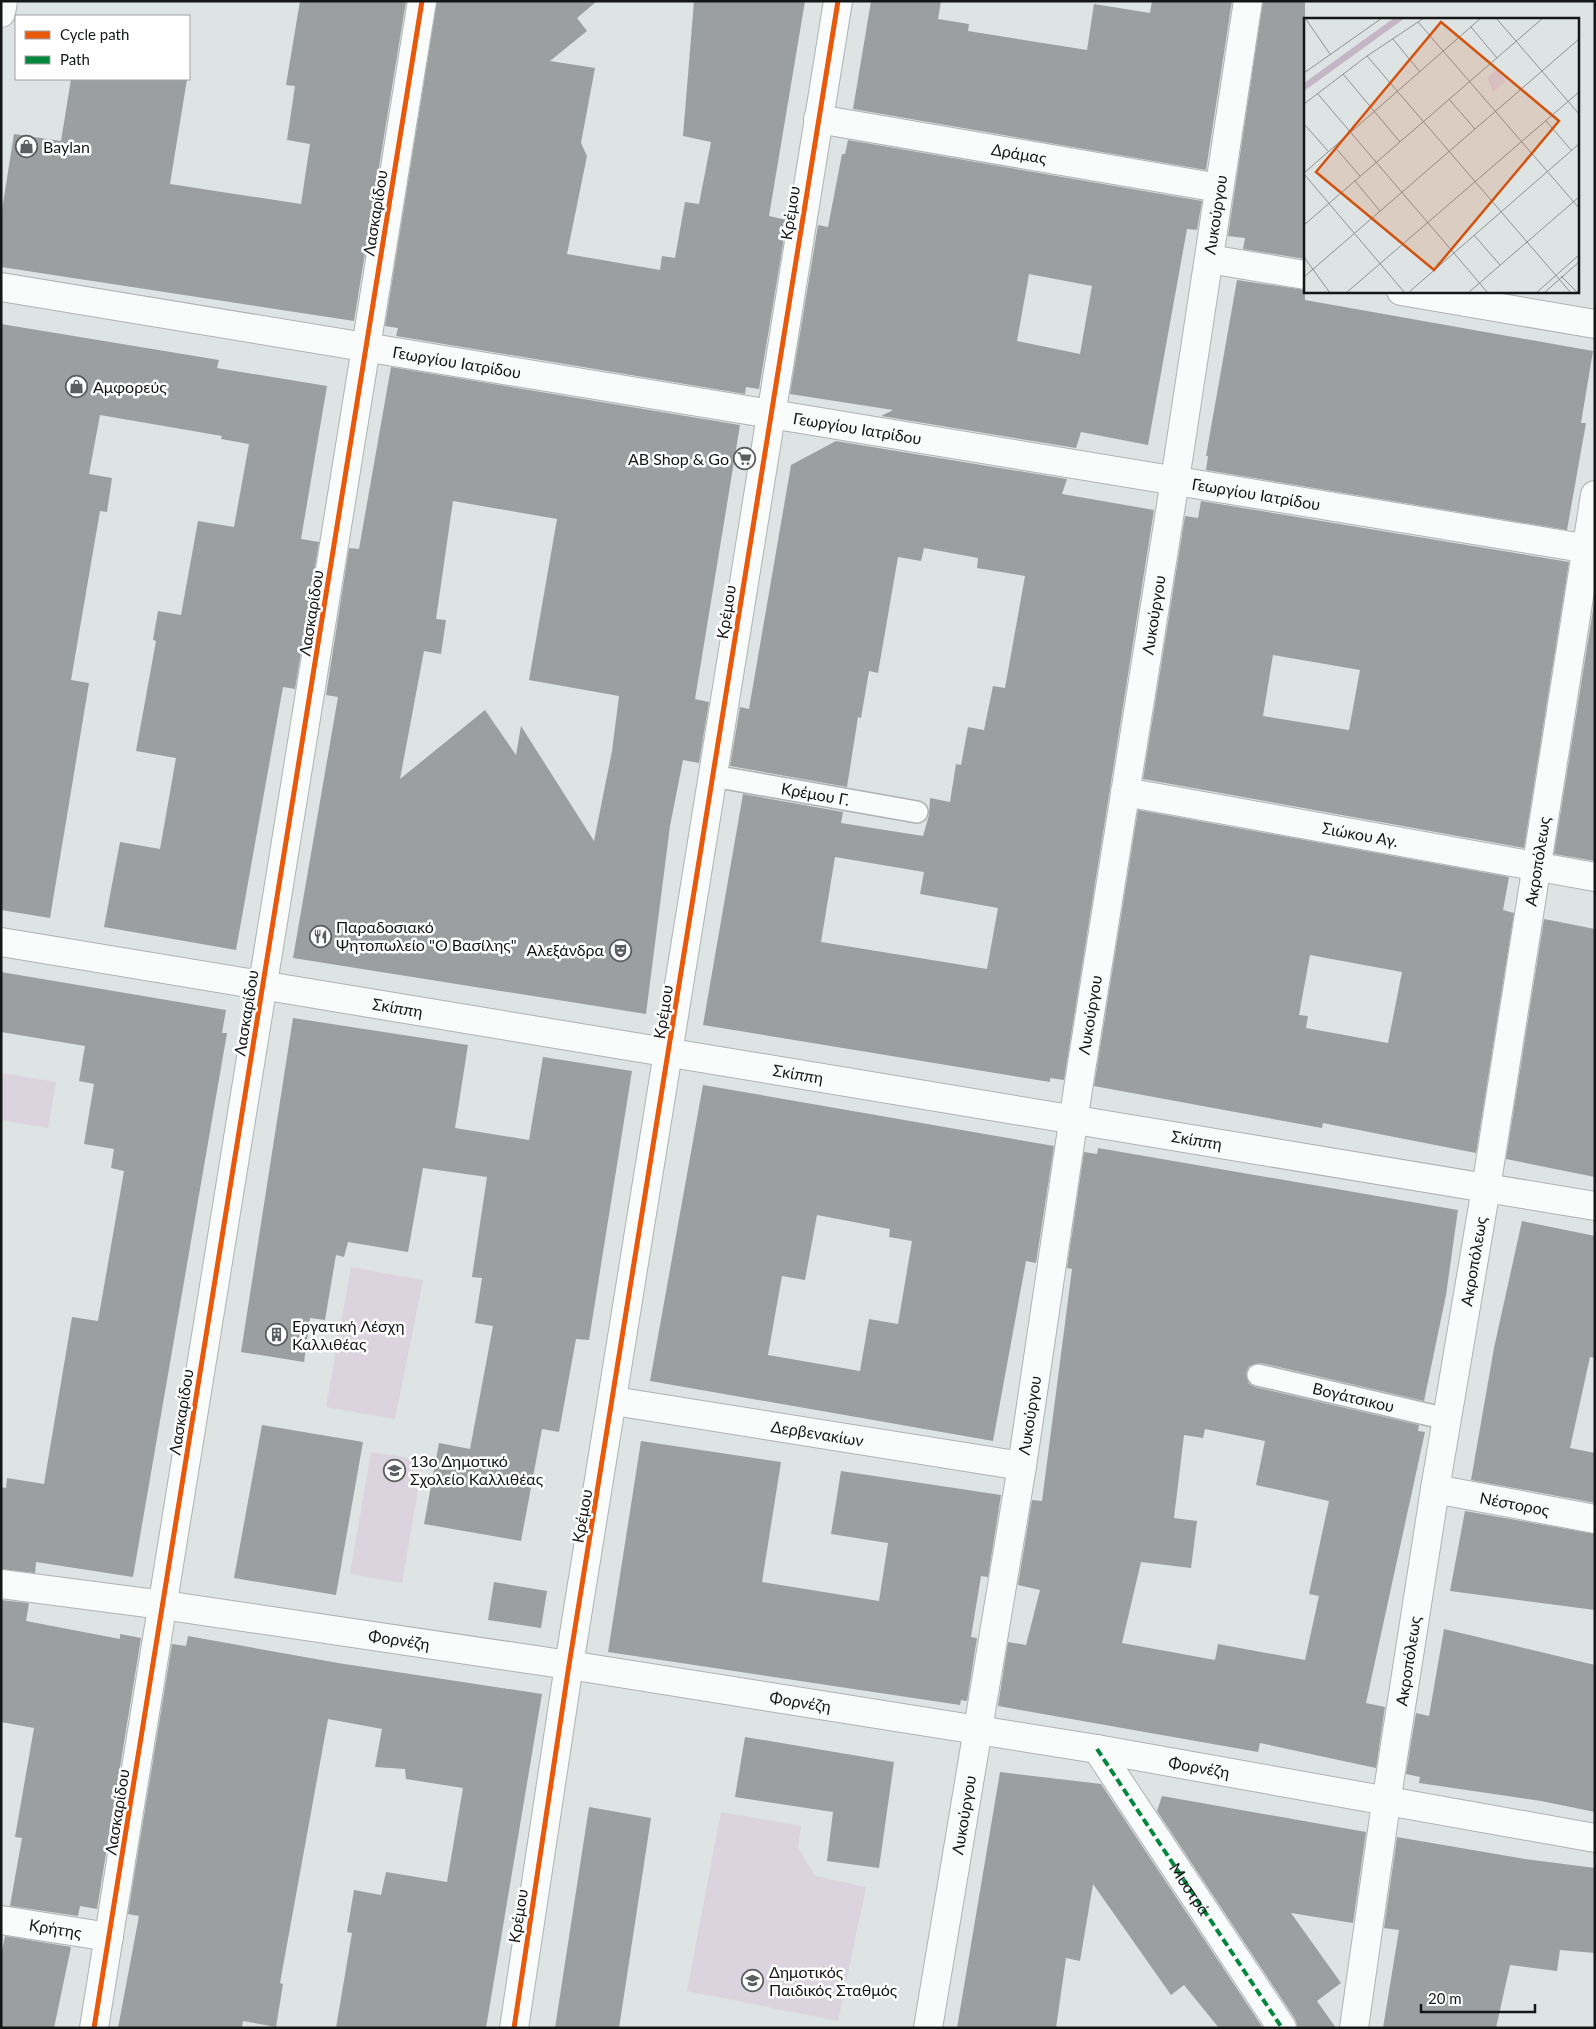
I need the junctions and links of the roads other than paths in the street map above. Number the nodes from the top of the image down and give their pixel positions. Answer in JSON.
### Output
{"nodes":[{"id":1,"x":3,"y":1,"type":"edge"},
{"id":2,"x":422,"y":1,"type":"edge"},
{"id":3,"x":838,"y":1,"type":"edge"},
{"id":4,"x":1248,"y":1,"type":"edge"},
{"id":5,"x":1,"y":13,"type":"edge"},
{"id":6,"x":818,"y":118,"type":"junction"},
{"id":7,"x":1220,"y":188,"type":"junction"},
{"id":8,"x":1209,"y":259,"type":"junction"},
{"id":9,"x":1304,"y":275,"type":"edge"},
{"id":10,"x":1,"y":287,"type":"edge"},
{"id":11,"x":1407,"y":292,"type":"edge"},
{"id":12,"x":1595,"y":324,"type":"edge"},
{"id":13,"x":366,"y":348,"type":"junction"},
{"id":14,"x":771,"y":413,"type":"junction"},
{"id":15,"x":1175,"y":480,"type":"junction"},
{"id":16,"x":1595,"y":496,"type":"edge"},
{"id":17,"x":1591,"y":550,"type":"edge"},
{"id":18,"x":712,"y":776,"type":"junction"},
{"id":19,"x":1125,"y":792,"type":"junction"},
{"id":20,"x":917,"y":812,"type":"dead end"},
{"id":21,"x":1537,"y":866,"type":"junction"},
{"id":22,"x":1595,"y":877,"type":"edge"},
{"id":23,"x":1,"y":942,"type":"edge"},
{"id":24,"x":263,"y":985,"type":"junction"},
{"id":25,"x":669,"y":1052,"type":"junction"},
{"id":26,"x":1073,"y":1120,"type":"junction"},
{"id":27,"x":1486,"y":1188,"type":"junction"},
{"id":28,"x":1595,"y":1206,"type":"edge"},
{"id":29,"x":1258,"y":1375,"type":"dead end"},
{"id":30,"x":614,"y":1401,"type":"junction"},
{"id":31,"x":1447,"y":1419,"type":"junction"},
{"id":32,"x":1022,"y":1466,"type":"junction"},
{"id":33,"x":1435,"y":1489,"type":"junction"},
{"id":34,"x":1595,"y":1518,"type":"edge"},
{"id":35,"x":1,"y":1584,"type":"edge"},
{"id":36,"x":163,"y":1605,"type":"junction"},
{"id":37,"x":569,"y":1665,"type":"junction"},
{"id":38,"x":976,"y":1730,"type":"junction"},
{"id":39,"x":1097,"y":1749,"type":"junction"},
{"id":40,"x":1386,"y":1802,"type":"junction"},
{"id":41,"x":1595,"y":1838,"type":"edge"},
{"id":42,"x":1,"y":1920,"type":"edge"},
{"id":43,"x":109,"y":1937,"type":"junction"},
{"id":44,"x":94,"y":2028,"type":"edge"},
{"id":45,"x":514,"y":2028,"type":"edge"},
{"id":46,"x":928,"y":2028,"type":"edge"},
{"id":47,"x":1282,"y":2028,"type":"edge"},
{"id":48,"x":1354,"y":2028,"type":"edge"}],
"edges":[{"from":1,"to":5,"type":"street"},
{"from":2,"to":13,"type":"street","name":"Λασκαρίδου"},
{"from":3,"to":6,"type":"street","name":"Κρέμου"},
{"from":4,"to":7,"type":"street","name":"Λυκούργου"},
{"from":6,"to":7,"type":"street","name":"Δράμας"},
{"from":6,"to":14,"type":"street","name":"Κρέμου"},
{"from":7,"to":8,"type":"street","name":"Λυκούργου"},
{"from":8,"to":9,"type":"street"},
{"from":8,"to":15,"type":"street","name":"Λυκούργου"},
{"from":10,"to":13,"type":"street","name":"Γεωργίου Ιατρίδου"},
{"from":11,"to":12,"type":"street"},
{"from":13,"to":14,"type":"street","name":"Γεωργίου Ιατρίδου"},
{"from":13,"to":24,"type":"street","name":"Λασκαρίδου"},
{"from":14,"to":15,"type":"street","name":"Γεωργίου Ιατρίδου"},
{"from":14,"to":18,"type":"street","name":"Κρέμου"},
{"from":15,"to":17,"type":"street","name":"Γεωργίου Ιατρίδου"},
{"from":15,"to":19,"type":"street","name":"Λυκούργου"},
{"from":16,"to":17,"type":"street","name":"Ακροπόλεως"},
{"from":17,"to":21,"type":"street","name":"Ακροπόλεως"},
{"from":18,"to":20,"type":"lane","name":"Κρέμου Γ."},
{"from":18,"to":25,"type":"street","name":"Κρέμου"},
{"from":19,"to":21,"type":"street","name":"Σιώκου Αγ."},
{"from":19,"to":26,"type":"street","name":"Λυκούργου"},
{"from":21,"to":22,"type":"street","name":"Σιώκου Αγ."},
{"from":21,"to":27,"type":"street","name":"Ακροπόλεως"},
{"from":23,"to":24,"type":"street","name":"Σκίππη"},
{"from":24,"to":25,"type":"street","name":"Σκίππη"},
{"from":24,"to":36,"type":"street","name":"Λασκαρίδου"},
{"from":25,"to":26,"type":"street","name":"Σκίππη"},
{"from":25,"to":30,"type":"street","name":"Κρέμου"},
{"from":26,"to":27,"type":"street","name":"Σκίππη"},
{"from":26,"to":32,"type":"street","name":"Λυκούργου"},
{"from":27,"to":28,"type":"street","name":"Σκίππη"},
{"from":27,"to":31,"type":"street","name":"Ακροπόλεως"},
{"from":29,"to":31,"type":"lane","name":"Βογάτσικου"},
{"from":30,"to":32,"type":"street","name":"Δερβενακίων"},
{"from":30,"to":37,"type":"street","name":"Κρέμου"},
{"from":31,"to":33,"type":"street","name":"Ακροπόλεως"},
{"from":32,"to":38,"type":"street","name":"Λυκούργου"},
{"from":33,"to":34,"type":"street","name":"Νέστορος"},
{"from":33,"to":40,"type":"street","name":"Ακροπόλεως"},
{"from":35,"to":36,"type":"street","name":"Φορνέζη"},
{"from":36,"to":37,"type":"street","name":"Φορνέζη"},
{"from":36,"to":43,"type":"street","name":"Λασκαρίδου"},
{"from":37,"to":38,"type":"street","name":"Φορνέζη"},
{"from":37,"to":45,"type":"street","name":"Κρέμου"},
{"from":38,"to":39,"type":"street","name":"Φορνέζη"},
{"from":38,"to":46,"type":"street","name":"Λυκούργου"},
{"from":39,"to":40,"type":"street","name":"Φορνέζη"},
{"from":39,"to":47,"type":"street","name":"Μυστρά"},
{"from":40,"to":41,"type":"street","name":"Φορνέζη"},
{"from":40,"to":48,"type":"street","name":"Ακροπόλεως"},
{"from":42,"to":43,"type":"street","name":"Κρήτης"},
{"from":43,"to":44,"type":"street","name":"Λασκαρίδου"}]}
